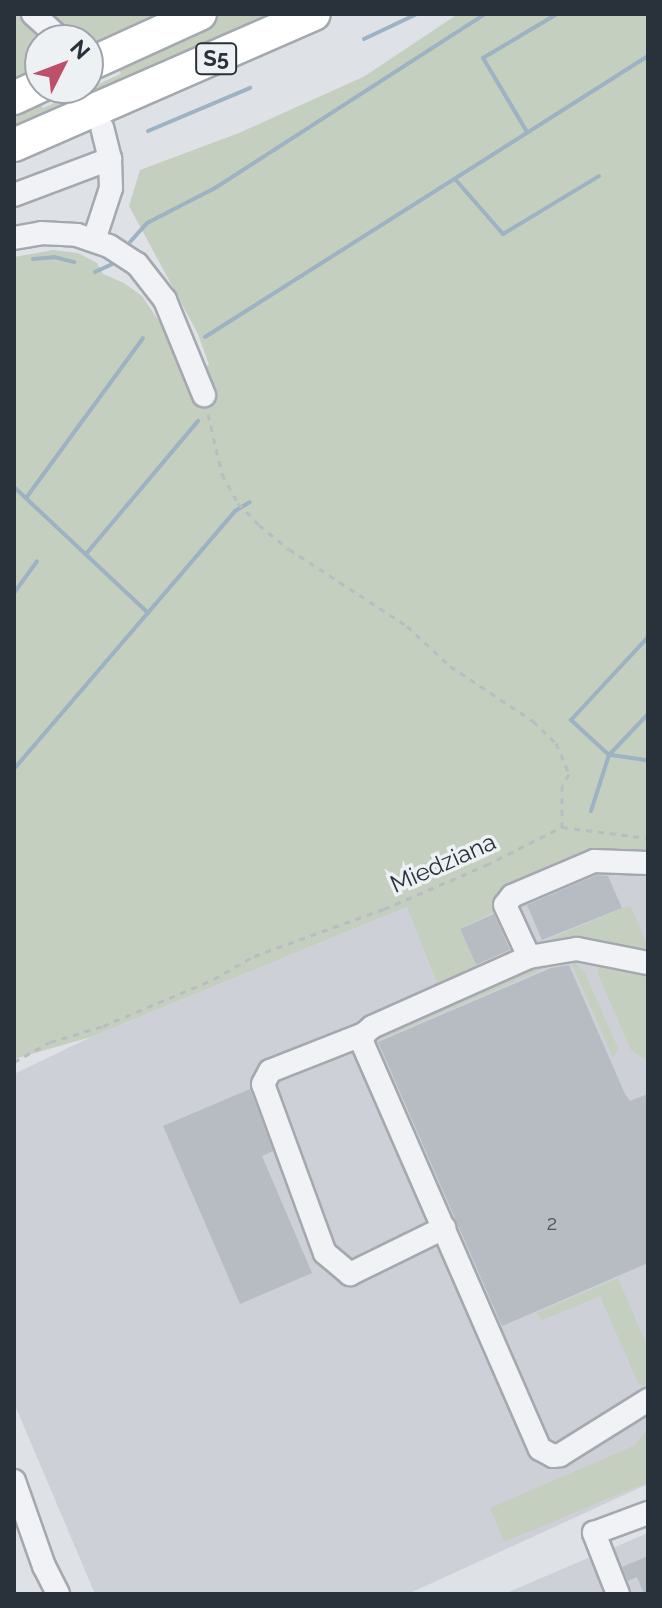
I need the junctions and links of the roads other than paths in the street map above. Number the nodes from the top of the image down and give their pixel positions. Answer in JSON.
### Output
{"nodes":[{"id":1,"x":161,"y":14,"type":"edge"},
{"id":2,"x":200,"y":14,"type":"edge"},
{"id":3,"x":314,"y":14,"type":"edge"},
{"id":4,"x":104,"y":51,"type":"edge"},
{"id":5,"x":104,"y":55,"type":"edge"},
{"id":6,"x":102,"y":128,"type":"tunnel mouth"},
{"id":7,"x":14,"y":145,"type":"edge"},
{"id":8,"x":110,"y":159,"type":"junction"},
{"id":9,"x":14,"y":195,"type":"edge"},
{"id":10,"x":14,"y":238,"type":"edge"},
{"id":11,"x":94,"y":240,"type":"junction"},
{"id":12,"x":204,"y":395,"type":"road end"},
{"id":13,"x":648,"y":863,"type":"edge"},
{"id":14,"x":529,"y":957,"type":"junction"},
{"id":15,"x":648,"y":963,"type":"edge"},
{"id":16,"x":364,"y":1034,"type":"junction"},
{"id":17,"x":444,"y":1228,"type":"junction"},
{"id":18,"x":648,"y":1400,"type":"edge"},
{"id":19,"x":14,"y":1482,"type":"edge"},
{"id":20,"x":648,"y":1513,"type":"edge"},
{"id":21,"x":58,"y":1594,"type":"edge"},
{"id":22,"x":618,"y":1594,"type":"edge"}],
"edges":[{"from":1,"to":4,"type":"highway"},
{"from":2,"to":5,"type":"highway","number":"S5"},
{"from":3,"to":7,"type":"highway","number":"S5"},
{"from":6,"to":8,"type":"street"},
{"from":8,"to":9,"type":"street"},
{"from":8,"to":11,"type":"street"},
{"from":10,"to":11,"type":"street"},
{"from":11,"to":12,"type":"street"},
{"from":13,"to":14,"type":"street"},
{"from":14,"to":15,"type":"street"},
{"from":14,"to":16,"type":"street"},
{"from":16,"to":17,"type":"street"},
{"from":16,"to":17,"type":"street"},
{"from":17,"to":18,"type":"street"},
{"from":19,"to":21,"type":"street"},
{"from":20,"to":22,"type":"street"}]}
